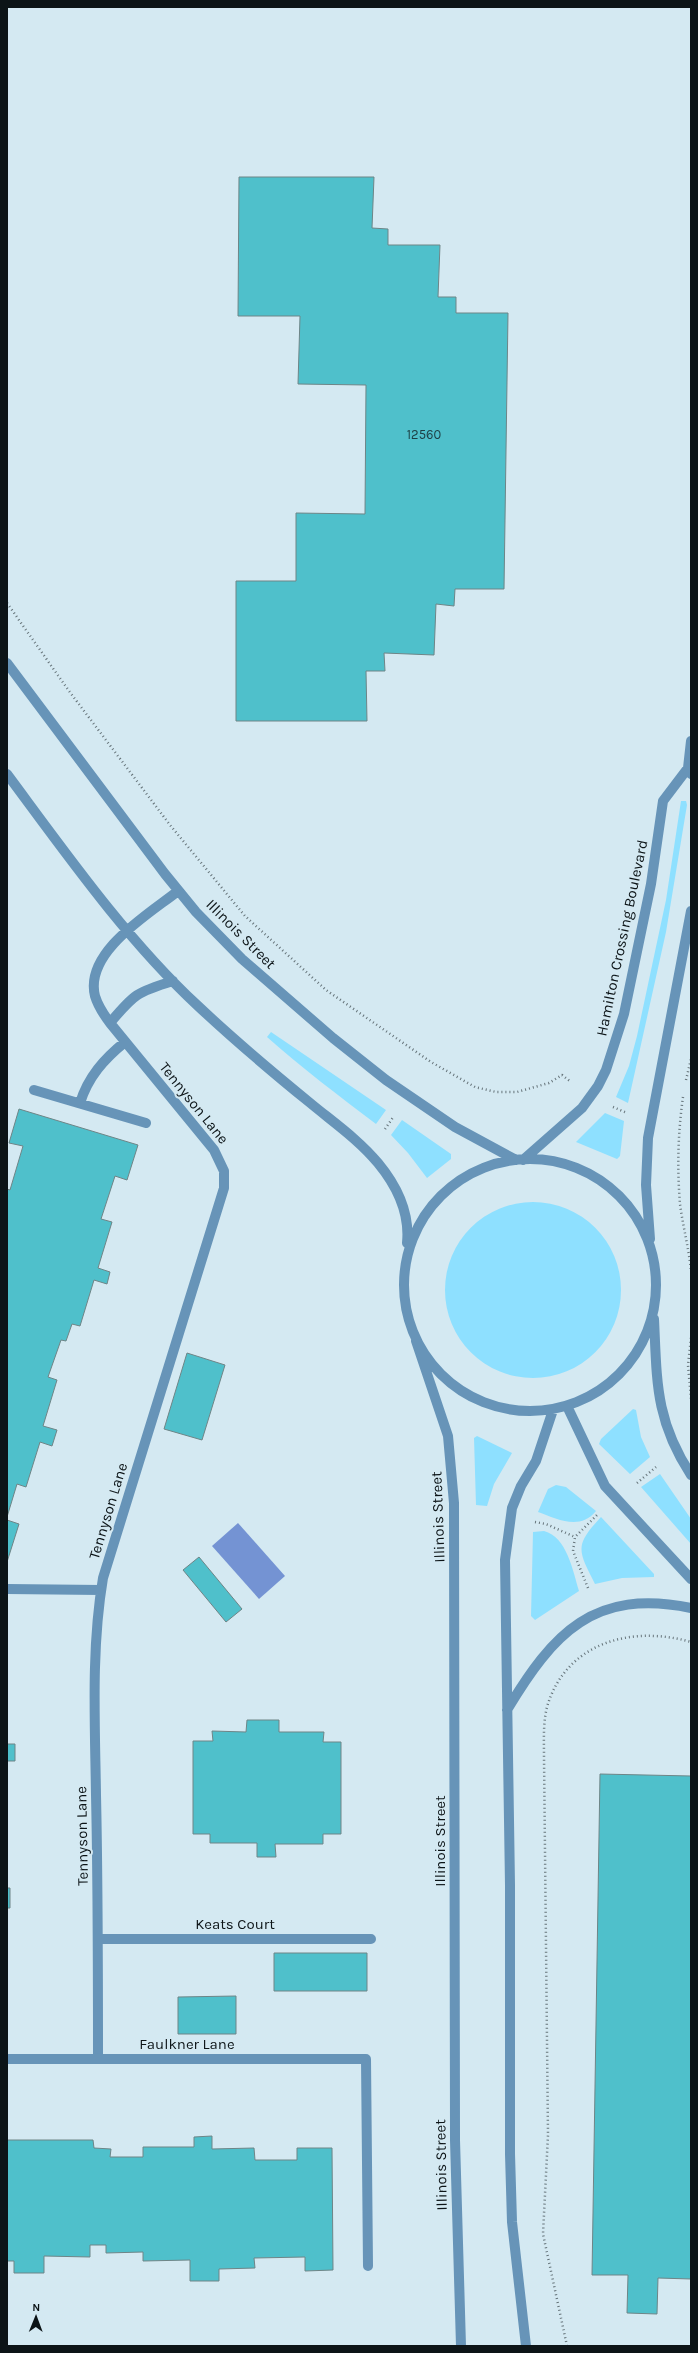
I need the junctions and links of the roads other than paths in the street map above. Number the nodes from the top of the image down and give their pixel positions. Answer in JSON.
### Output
{"nodes":[{"id":1,"x":7,"y":662,"type":"edge"},
{"id":2,"x":691,"y":741,"type":"edge"},
{"id":3,"x":690,"y":770,"type":"edge"},
{"id":4,"x":7,"y":774,"type":"edge"},
{"id":5,"x":178,"y":891,"type":"junction"},
{"id":6,"x":691,"y":911,"type":"edge"},
{"id":7,"x":128,"y":930,"type":"junction"},
{"id":8,"x":173,"y":981,"type":"junction"},
{"id":9,"x":110,"y":1023,"type":"junction"},
{"id":10,"x":125,"y":1042,"type":"junction"},
{"id":11,"x":34,"y":1090,"type":"dead end"},
{"id":12,"x":80,"y":1103,"type":"junction"},
{"id":13,"x":146,"y":1124,"type":"dead end"},
{"id":14,"x":520,"y":1160,"type":"junction"},
{"id":15,"x":651,"y":1249,"type":"junction"},
{"id":16,"x":403,"y":1286,"type":"junction"},
{"id":17,"x":654,"y":1307,"type":"junction"},
{"id":18,"x":416,"y":1341,"type":"junction"},
{"id":19,"x":567,"y":1406,"type":"junction"},
{"id":20,"x":553,"y":1410,"type":"junction"},
{"id":21,"x":691,"y":1475,"type":"edge"},
{"id":22,"x":691,"y":1579,"type":"edge"},
{"id":23,"x":7,"y":1589,"type":"edge"},
{"id":24,"x":101,"y":1590,"type":"junction"},
{"id":25,"x":691,"y":1608,"type":"edge"},
{"id":26,"x":506,"y":1710,"type":"junction"},
{"id":27,"x":99,"y":1939,"type":"junction"},
{"id":28,"x":371,"y":1939,"type":"dead end"},
{"id":29,"x":7,"y":2059,"type":"edge"},
{"id":30,"x":98,"y":2059,"type":"junction"},
{"id":31,"x":368,"y":2266,"type":"dead end"},
{"id":32,"x":461,"y":2346,"type":"edge"},
{"id":33,"x":526,"y":2346,"type":"edge"}],
"edges":[{"from":1,"to":5,"type":"street","name":"Illinois Street"},
{"from":2,"to":3,"type":"street","name":"Hamilton Crossing Boulevard"},
{"from":3,"to":14,"type":"street","name":"Hamilton Crossing Boulevard"},
{"from":4,"to":7,"type":"street"},
{"from":5,"to":7,"type":"street","name":"Tennyson Lane"},
{"from":5,"to":14,"type":"street","name":"Illinois Street"},
{"from":6,"to":15,"type":"street"},
{"from":7,"to":8,"type":"street"},
{"from":7,"to":9,"type":"street","name":"Tennyson Lane"},
{"from":8,"to":9,"type":"street"},
{"from":8,"to":16,"type":"street"},
{"from":9,"to":10,"type":"street","name":"Tennyson Lane"},
{"from":10,"to":12,"type":"street"},
{"from":10,"to":24,"type":"street","name":"Tennyson Lane"},
{"from":11,"to":12,"type":"street"},
{"from":12,"to":13,"type":"street"},
{"from":14,"to":15,"type":"street"},
{"from":14,"to":16,"type":"street"},
{"from":15,"to":17,"type":"street"},
{"from":16,"to":18,"type":"street"},
{"from":17,"to":19,"type":"street"},
{"from":17,"to":21,"type":"street"},
{"from":18,"to":20,"type":"street"},
{"from":18,"to":32,"type":"street","name":"Illinois Street"},
{"from":19,"to":20,"type":"street"},
{"from":19,"to":22,"type":"street"},
{"from":20,"to":26,"type":"street"},
{"from":23,"to":24,"type":"street"},
{"from":24,"to":27,"type":"street","name":"Tennyson Lane"},
{"from":25,"to":26,"type":"street"},
{"from":26,"to":33,"type":"street"},
{"from":27,"to":28,"type":"street","name":"Keats Court"},
{"from":27,"to":30,"type":"street","name":"Tennyson Lane"},
{"from":29,"to":30,"type":"street","name":"Faulkner Lane"},
{"from":30,"to":31,"type":"street","name":"Faulkner Lane"}]}
